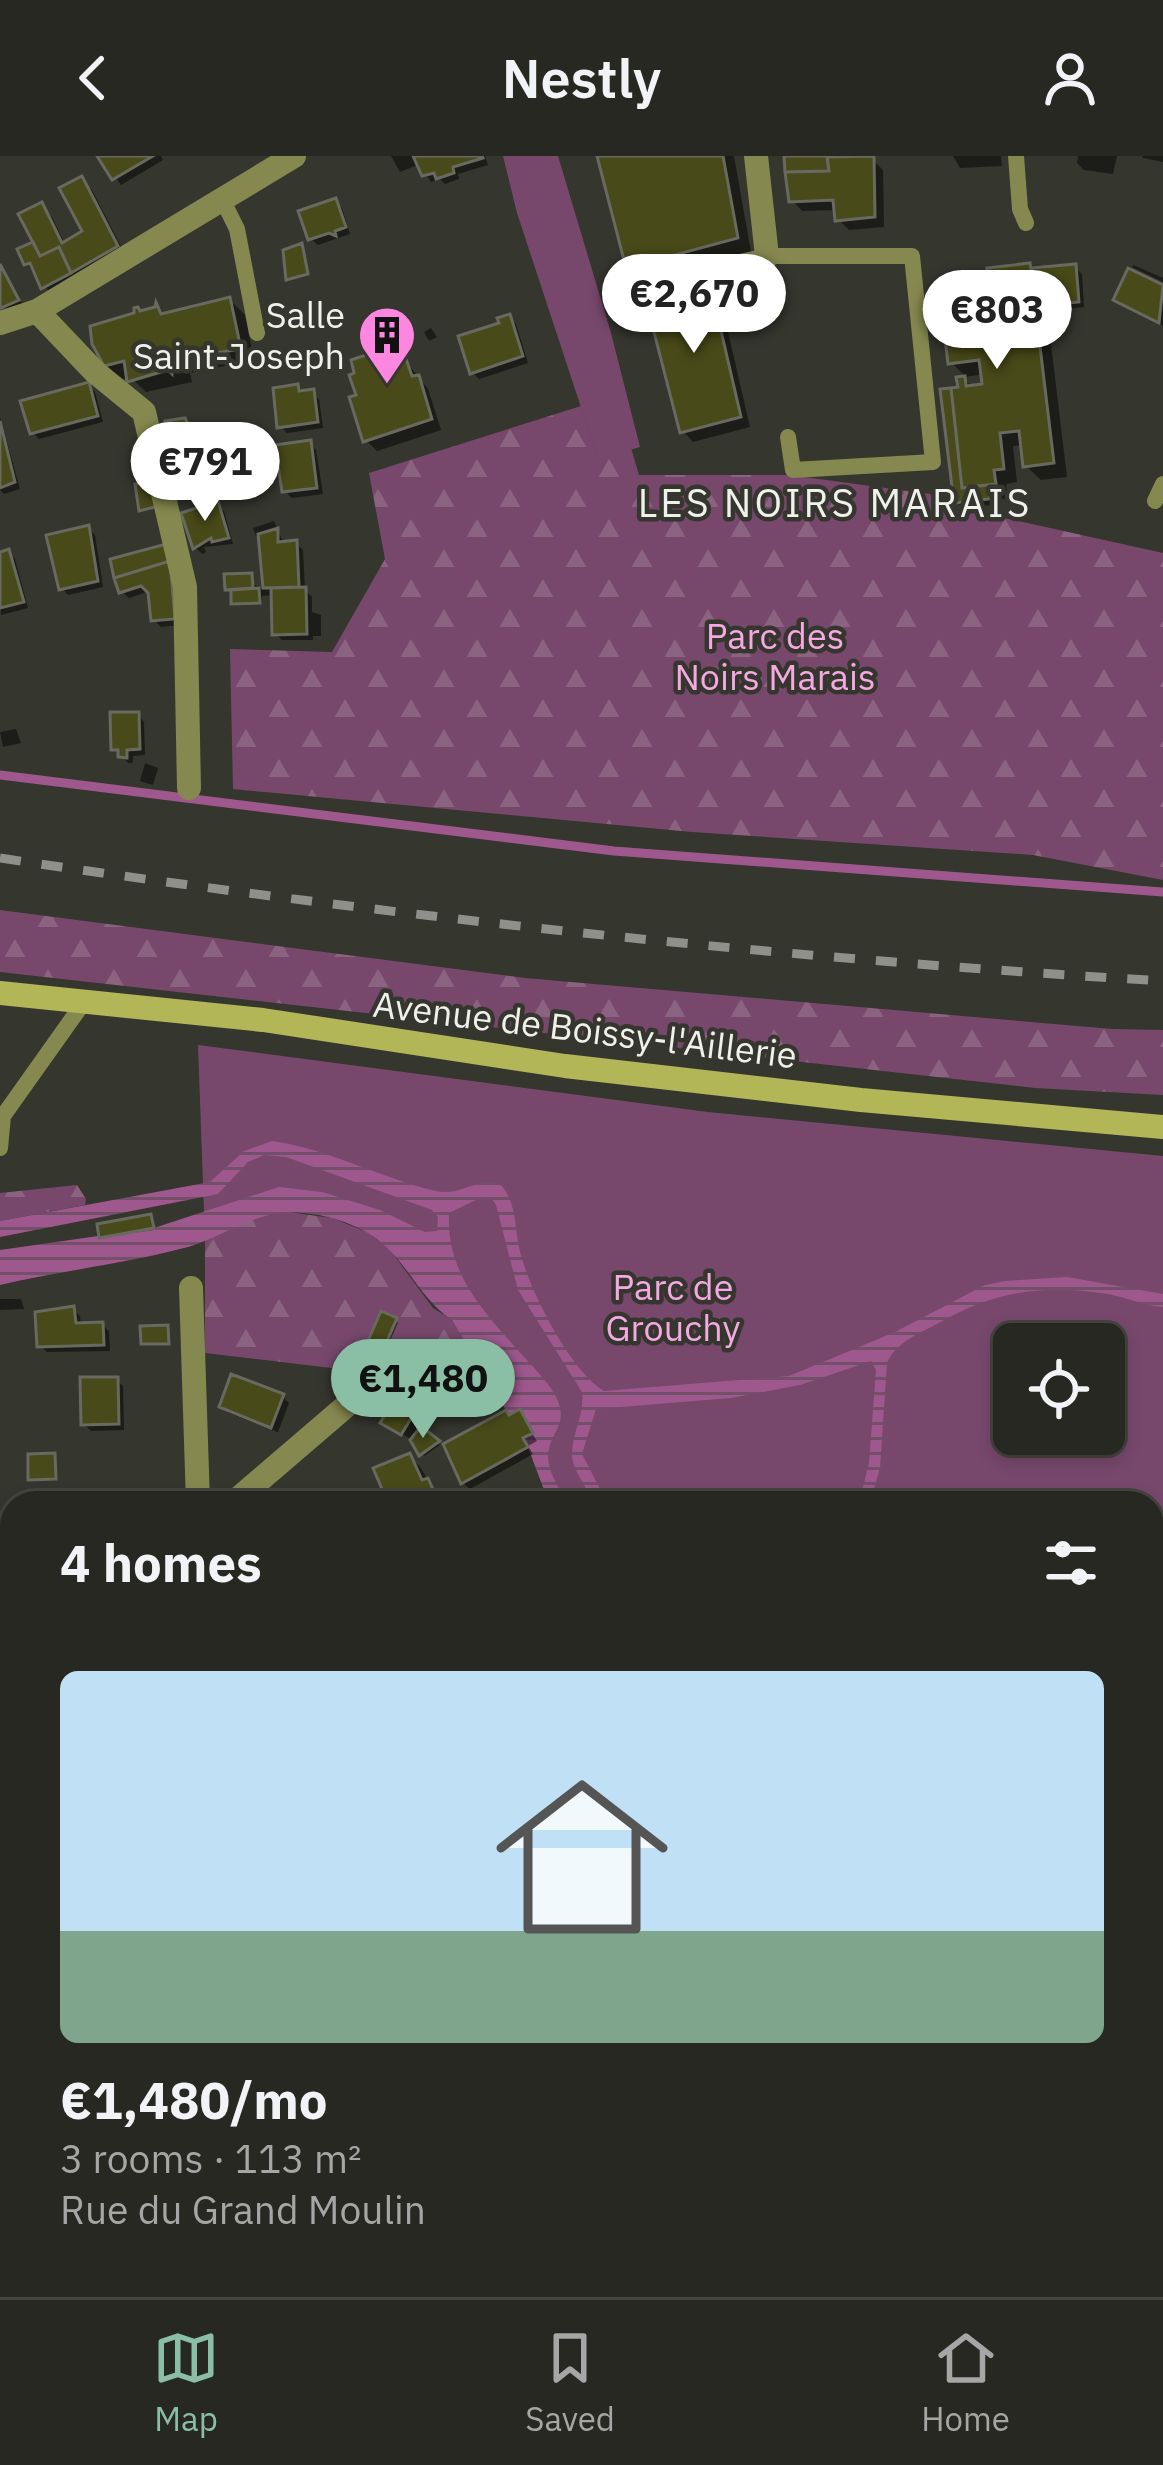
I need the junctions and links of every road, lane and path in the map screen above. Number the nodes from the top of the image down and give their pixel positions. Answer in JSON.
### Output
{"nodes":[{"id":1,"x":294,"y":156,"type":"edge"},
{"id":2,"x":756,"y":156,"type":"edge"},
{"id":3,"x":1016,"y":156,"type":"edge"},
{"id":4,"x":222,"y":199,"type":"junction"},
{"id":5,"x":1026,"y":223,"type":"dead end"},
{"id":6,"x":767,"y":256,"type":"junction"},
{"id":7,"x":614,"y":290,"type":"dead end"},
{"id":8,"x":38,"y":311,"type":"junction"},
{"id":9,"x":0,"y":323,"type":"edge"},
{"id":10,"x":257,"y":333,"type":"dead end"},
{"id":11,"x":788,"y":437,"type":"dead end"},
{"id":12,"x":189,"y":788,"type":"dead end"},
{"id":13,"x":0,"y":993,"type":"edge"},
{"id":14,"x":85,"y":1002,"type":"junction"},
{"id":15,"x":1163,"y":1127,"type":"edge"},
{"id":16,"x":0,"y":1148,"type":"edge"},
{"id":17,"x":190,"y":1288,"type":"dead end"},
{"id":18,"x":403,"y":1358,"type":"dead end"},
{"id":19,"x":198,"y":1491,"type":"edge"},
{"id":20,"x":246,"y":1491,"type":"edge"}],
"edges":[{"from":1,"to":4,"type":"street"},
{"from":2,"to":6,"type":"street"},
{"from":3,"to":5,"type":"lane"},
{"from":4,"to":8,"type":"street"},
{"from":4,"to":10,"type":"lane"},
{"from":6,"to":7,"type":"lane"},
{"from":6,"to":11,"type":"lane"},
{"from":8,"to":9,"type":"street"},
{"from":8,"to":12,"type":"street"},
{"from":13,"to":14,"type":"main road","name":"Avenue de Boissy-l'Aillerie"},
{"from":14,"to":15,"type":"main road","name":"Avenue de Boissy-l'Aillerie"},
{"from":14,"to":16,"type":"lane"},
{"from":17,"to":19,"type":"street"},
{"from":18,"to":20,"type":"street"}]}
